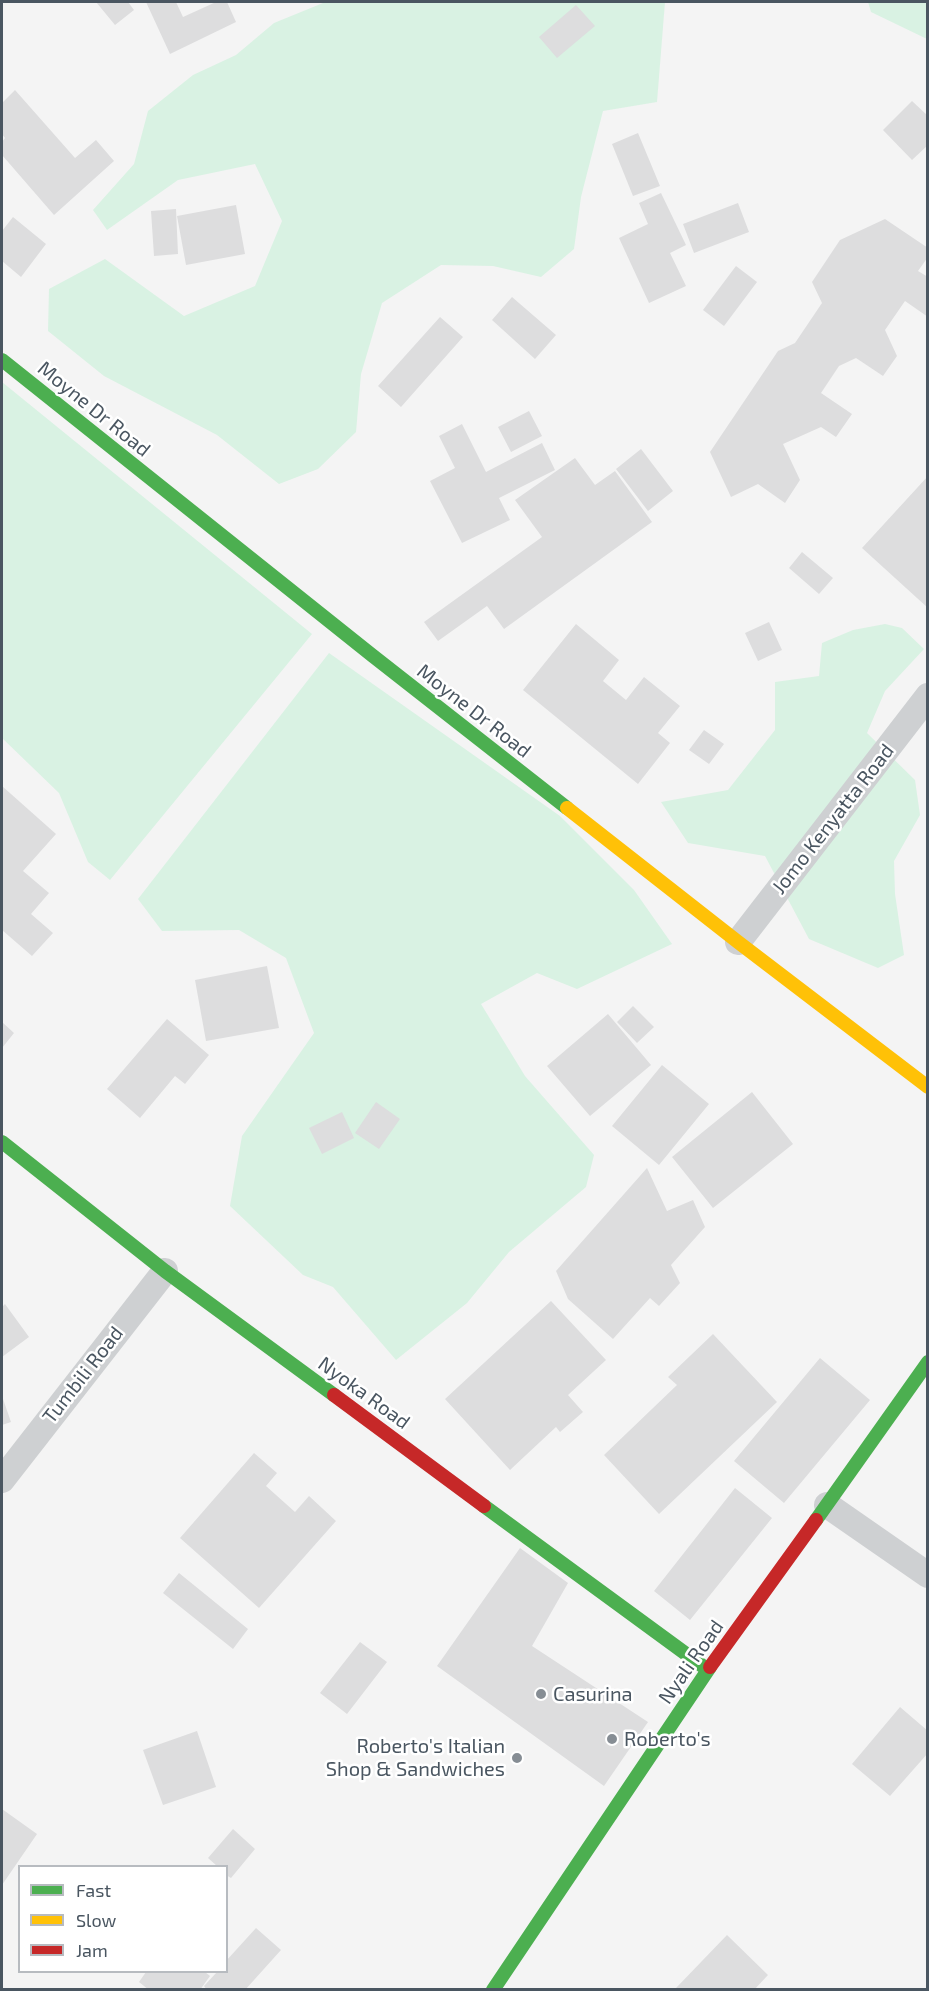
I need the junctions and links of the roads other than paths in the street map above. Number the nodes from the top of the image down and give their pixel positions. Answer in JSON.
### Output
{"nodes":[{"id":1,"x":2,"y":360,"type":"edge"},
{"id":2,"x":927,"y":696,"type":"edge"},
{"id":3,"x":919,"y":727,"type":"edge"},
{"id":4,"x":738,"y":942,"type":"junction"},
{"id":5,"x":927,"y":1087,"type":"edge"},
{"id":6,"x":2,"y":1142,"type":"edge"},
{"id":7,"x":165,"y":1270,"type":"junction"},
{"id":8,"x":927,"y":1362,"type":"edge"},
{"id":9,"x":2,"y":1480,"type":"edge"},
{"id":10,"x":827,"y":1505,"type":"junction"},
{"id":11,"x":927,"y":1575,"type":"edge"},
{"id":12,"x":708,"y":1670,"type":"junction"},
{"id":13,"x":493,"y":1989,"type":"edge"}],
"edges":[{"from":1,"to":4,"type":"main road","name":"Moyne Dr Road"},
{"from":2,"to":3,"type":"street","name":"Jomo Kenyatta Road"},
{"from":3,"to":4,"type":"street","name":"Jomo Kenyatta Road"},
{"from":4,"to":5,"type":"main road","name":"Moyne Dr Road"},
{"from":6,"to":7,"type":"main road","name":"Nyoka Road"},
{"from":7,"to":9,"type":"street","name":"Tumbili Road"},
{"from":7,"to":12,"type":"main road","name":"Nyoka Road"},
{"from":8,"to":10,"type":"main road","name":"Nyali Road"},
{"from":10,"to":11,"type":"street"},
{"from":10,"to":12,"type":"main road","name":"Nyali Road"},
{"from":12,"to":13,"type":"main road","name":"Nyali Road"}]}
